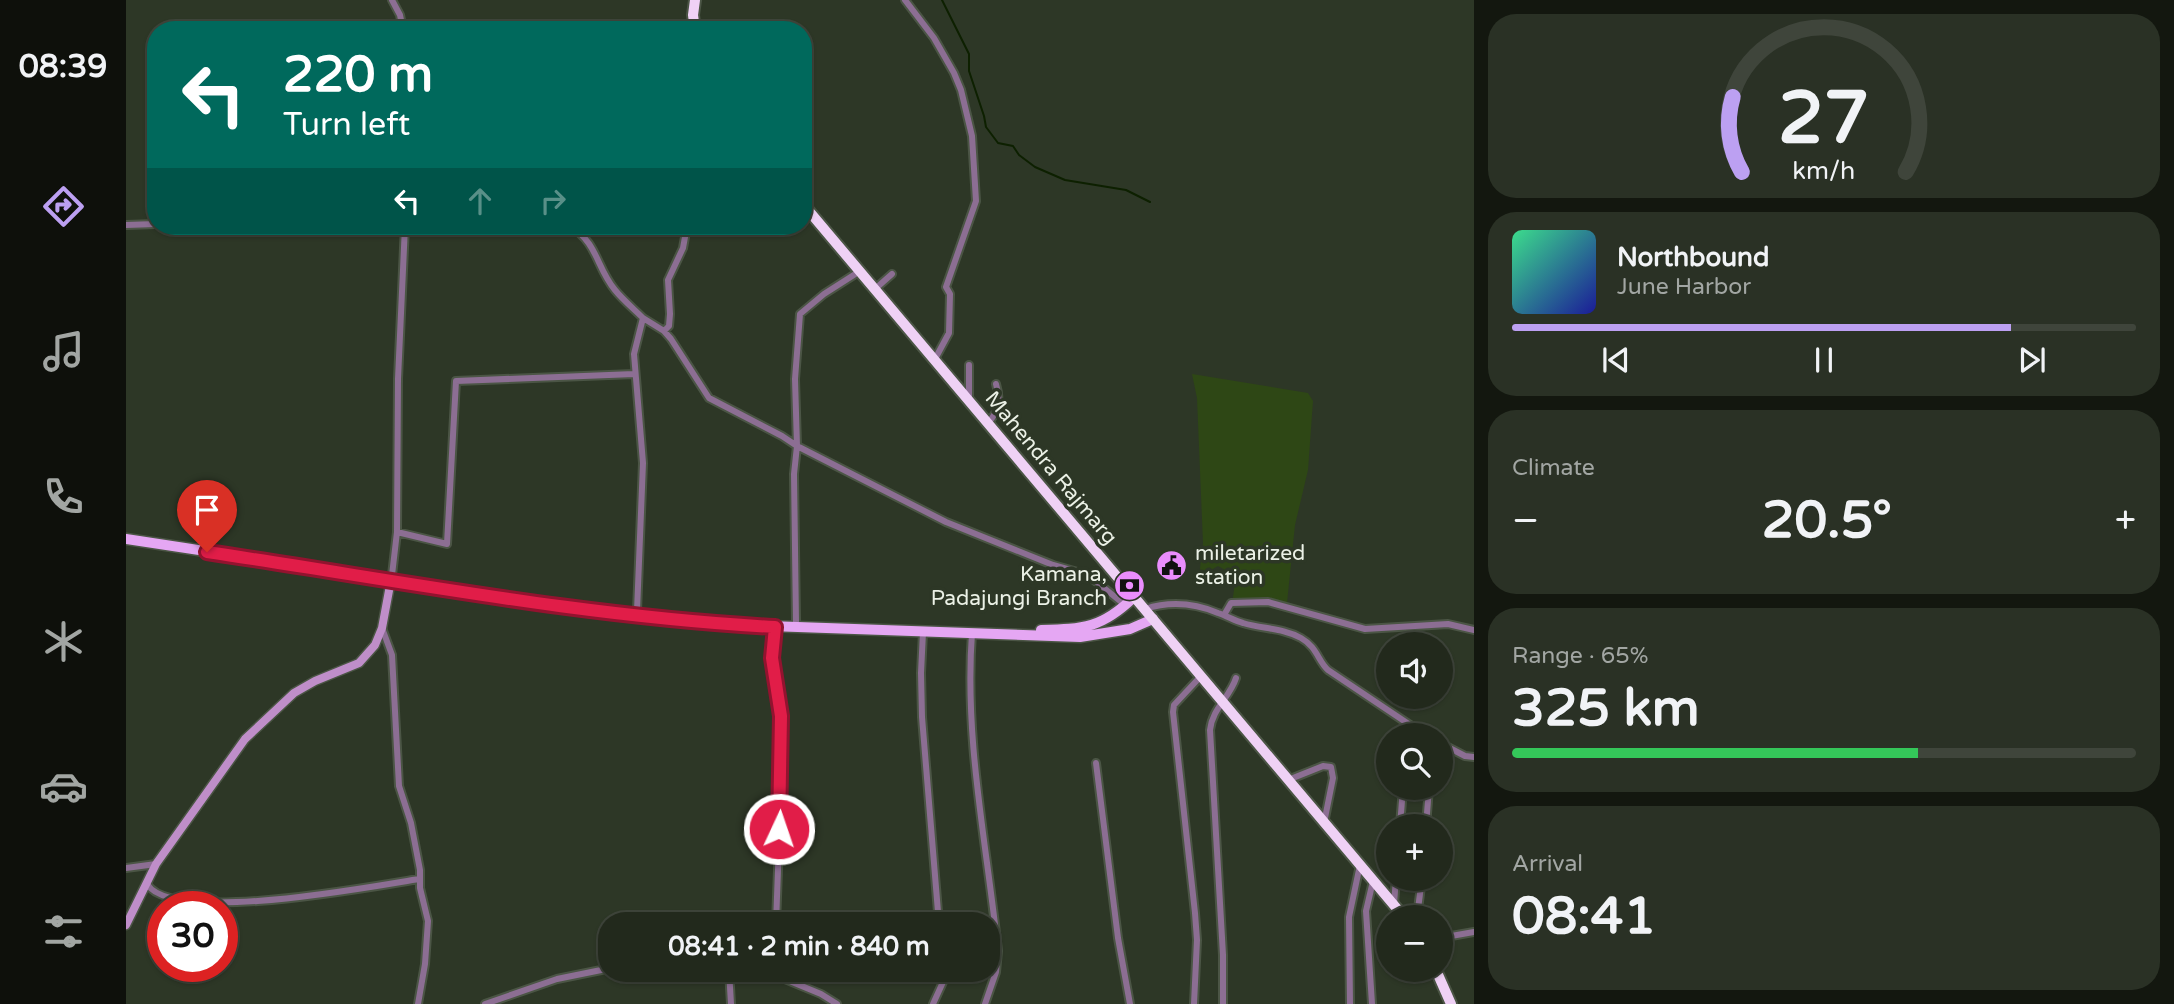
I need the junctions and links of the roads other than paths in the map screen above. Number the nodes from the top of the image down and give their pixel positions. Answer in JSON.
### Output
{"nodes":[{"id":1,"x":392,"y":0,"type":"edge"},
{"id":2,"x":686,"y":0,"type":"edge"},
{"id":3,"x":695,"y":0,"type":"edge"},
{"id":4,"x":905,"y":0,"type":"edge"},
{"id":5,"x":693,"y":15,"type":"junction"},
{"id":6,"x":401,"y":21,"type":"edge"},
{"id":7,"x":693,"y":21,"type":"edge"},
{"id":8,"x":812,"y":215,"type":"edge"},
{"id":9,"x":147,"y":224,"type":"edge"},
{"id":10,"x":126,"y":225,"type":"edge"},
{"id":11,"x":405,"y":235,"type":"edge"},
{"id":12,"x":583,"y":235,"type":"edge"},
{"id":13,"x":685,"y":235,"type":"edge"},
{"id":14,"x":860,"y":271,"type":"junction"},
{"id":15,"x":892,"y":274,"type":"dead end"},
{"id":16,"x":875,"y":289,"type":"junction"},
{"id":17,"x":643,"y":318,"type":"junction"},
{"id":18,"x":664,"y":331,"type":"junction"},
{"id":19,"x":935,"y":359,"type":"junction"},
{"id":20,"x":969,"y":365,"type":"dead end"},
{"id":21,"x":634,"y":374,"type":"junction"},
{"id":22,"x":996,"y":384,"type":"dead end"},
{"id":23,"x":969,"y":401,"type":"junction"},
{"id":24,"x":988,"y":423,"type":"junction"},
{"id":25,"x":797,"y":446,"type":"junction"},
{"id":26,"x":397,"y":532,"type":"junction"},
{"id":27,"x":126,"y":537,"type":"edge"},
{"id":28,"x":392,"y":577,"type":"junction"},
{"id":29,"x":1134,"y":597,"type":"junction"},
{"id":30,"x":1125,"y":605,"type":"junction"},
{"id":31,"x":1145,"y":609,"type":"junction"},
{"id":32,"x":637,"y":611,"type":"junction"},
{"id":33,"x":1224,"y":615,"type":"junction"},
{"id":34,"x":1153,"y":619,"type":"junction"},
{"id":35,"x":796,"y":622,"type":"junction"},
{"id":36,"x":775,"y":627,"type":"junction"},
{"id":37,"x":382,"y":628,"type":"junction"},
{"id":38,"x":1474,"y":630,"type":"edge"},
{"id":39,"x":923,"y":632,"type":"junction"},
{"id":40,"x":972,"y":633,"type":"junction"},
{"id":41,"x":1201,"y":676,"type":"junction"},
{"id":42,"x":1236,"y":678,"type":"dead end"},
{"id":43,"x":1222,"y":701,"type":"junction"},
{"id":44,"x":1407,"y":723,"type":"edge"},
{"id":45,"x":1453,"y":749,"type":"edge"},
{"id":46,"x":1474,"y":757,"type":"edge"},
{"id":47,"x":1096,"y":763,"type":"dead end"},
{"id":48,"x":1288,"y":780,"type":"junction"},
{"id":49,"x":1324,"y":822,"type":"junction"},
{"id":50,"x":156,"y":864,"type":"junction"},
{"id":51,"x":1360,"y":865,"type":"junction"},
{"id":52,"x":126,"y":868,"type":"edge"},
{"id":53,"x":419,"y":879,"type":"junction"},
{"id":54,"x":1373,"y":880,"type":"junction"},
{"id":55,"x":147,"y":884,"type":"junction"},
{"id":56,"x":1395,"y":891,"type":"edge"},
{"id":57,"x":1394,"y":905,"type":"joint"},
{"id":58,"x":776,"y":912,"type":"edge"},
{"id":59,"x":938,"y":912,"type":"edge"},
{"id":60,"x":126,"y":925,"type":"edge"},
{"id":61,"x":1474,"y":932,"type":"edge"},
{"id":62,"x":1453,"y":936,"type":"edge"},
{"id":63,"x":598,"y":971,"type":"edge"},
{"id":64,"x":730,"y":982,"type":"edge"},
{"id":65,"x":796,"y":982,"type":"edge"},
{"id":66,"x":943,"y":982,"type":"edge"},
{"id":67,"x":1441,"y":982,"type":"edge"},
{"id":68,"x":418,"y":1003,"type":"edge"},
{"id":69,"x":429,"y":1004,"type":"edge"},
{"id":70,"x":485,"y":1004,"type":"edge"},
{"id":71,"x":731,"y":1004,"type":"edge"},
{"id":72,"x":837,"y":1004,"type":"edge"},
{"id":73,"x":933,"y":1004,"type":"edge"},
{"id":74,"x":985,"y":1004,"type":"edge"},
{"id":75,"x":1130,"y":1004,"type":"edge"},
{"id":76,"x":1194,"y":1004,"type":"edge"},
{"id":77,"x":1223,"y":1004,"type":"edge"},
{"id":78,"x":1350,"y":1004,"type":"edge"},
{"id":79,"x":1373,"y":1004,"type":"edge"},
{"id":80,"x":1451,"y":1004,"type":"edge"}],
"edges":[{"from":1,"to":6,"type":"street"},
{"from":2,"to":5,"type":"street"},
{"from":3,"to":5,"type":"highway"},
{"from":4,"to":19,"type":"street"},
{"from":5,"to":7,"type":"highway"},
{"from":8,"to":14,"type":"highway","name":"Mahendra Rajmarg"},
{"from":9,"to":10,"type":"street"},
{"from":11,"to":26,"type":"street"},
{"from":12,"to":17,"type":"street"},
{"from":13,"to":18,"type":"street"},
{"from":14,"to":16,"type":"highway","name":"Mahendra Rajmarg"},
{"from":14,"to":25,"type":"street"},
{"from":15,"to":16,"type":"street"},
{"from":16,"to":19,"type":"highway","name":"Mahendra Rajmarg"},
{"from":17,"to":18,"type":"street"},
{"from":17,"to":21,"type":"street"},
{"from":18,"to":25,"type":"street"},
{"from":19,"to":23,"type":"highway","name":"Mahendra Rajmarg"},
{"from":20,"to":23,"type":"street"},
{"from":21,"to":26,"type":"street"},
{"from":21,"to":32,"type":"street"},
{"from":22,"to":24,"type":"street"},
{"from":23,"to":24,"type":"highway","name":"Mahendra Rajmarg"},
{"from":24,"to":29,"type":"highway","name":"Mahendra Rajmarg"},
{"from":25,"to":30,"type":"street"},
{"from":25,"to":35,"type":"street"},
{"from":26,"to":28,"type":"street"},
{"from":27,"to":28,"type":"main road"},
{"from":28,"to":32,"type":"main road"},
{"from":28,"to":36,"type":"main road"},
{"from":28,"to":37,"type":"street"},
{"from":29,"to":30,"type":"main road"},
{"from":29,"to":31,"type":"highway","name":"Mahendra Rajmarg"},
{"from":30,"to":35,"type":"main road"},
{"from":31,"to":33,"type":"street"},
{"from":31,"to":34,"type":"highway","name":"Mahendra Rajmarg"},
{"from":32,"to":35,"type":"main road"},
{"from":33,"to":38,"type":"street"},
{"from":33,"to":44,"type":"street"},
{"from":34,"to":40,"type":"main road"},
{"from":34,"to":41,"type":"highway","name":"Mahendra Rajmarg"},
{"from":36,"to":39,"type":"main road"},
{"from":36,"to":58,"type":"street"},
{"from":37,"to":50,"type":"street"},
{"from":37,"to":53,"type":"street"},
{"from":39,"to":40,"type":"main road"},
{"from":39,"to":59,"type":"street"},
{"from":40,"to":74,"type":"street"},
{"from":41,"to":43,"type":"highway","name":"Mahendra Rajmarg"},
{"from":41,"to":76,"type":"street"},
{"from":42,"to":43,"type":"street"},
{"from":43,"to":48,"type":"highway","name":"Mahendra Rajmarg"},
{"from":43,"to":77,"type":"street"},
{"from":45,"to":46,"type":"street"},
{"from":47,"to":75,"type":"street"},
{"from":48,"to":49,"type":"highway","name":"Mahendra Rajmarg"},
{"from":48,"to":49,"type":"street"},
{"from":49,"to":51,"type":"highway","name":"Mahendra Rajmarg"},
{"from":50,"to":52,"type":"street"},
{"from":50,"to":55,"type":"street"},
{"from":51,"to":54,"type":"highway","name":"Mahendra Rajmarg"},
{"from":51,"to":78,"type":"street"},
{"from":53,"to":55,"type":"street"},
{"from":53,"to":68,"type":"street"},
{"from":54,"to":57,"type":"highway","name":"Mahendra Rajmarg"},
{"from":54,"to":79,"type":"street"},
{"from":55,"to":60,"type":"street"},
{"from":56,"to":57,"type":"street"},
{"from":61,"to":62,"type":"street"},
{"from":63,"to":70,"type":"street"},
{"from":64,"to":71,"type":"street"},
{"from":65,"to":72,"type":"street"},
{"from":66,"to":73,"type":"street"},
{"from":67,"to":80,"type":"highway"},
{"from":68,"to":69,"type":"street"}]}
